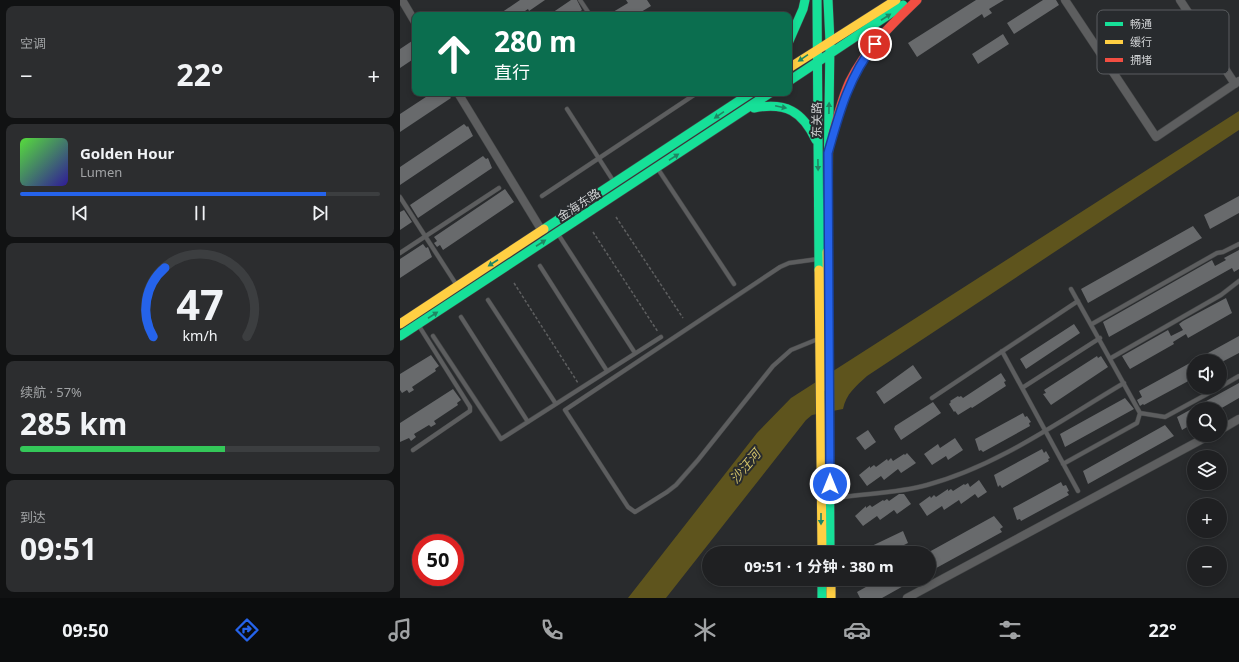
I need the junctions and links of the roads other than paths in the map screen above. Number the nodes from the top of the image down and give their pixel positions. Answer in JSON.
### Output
{"nodes":[{"id":1,"x":402,"y":0,"type":"edge"},
{"id":2,"x":580,"y":0,"type":"edge"},
{"id":3,"x":805,"y":0,"type":"edge"},
{"id":4,"x":817,"y":0,"type":"edge"},
{"id":5,"x":828,"y":0,"type":"edge"},
{"id":6,"x":896,"y":0,"type":"edge"},
{"id":7,"x":912,"y":0,"type":"edge"},
{"id":8,"x":917,"y":0,"type":"edge"},
{"id":9,"x":1065,"y":0,"type":"edge"},
{"id":10,"x":1180,"y":0,"type":"edge"},
{"id":11,"x":1187,"y":10,"type":"edge"},
{"id":12,"x":588,"y":12,"type":"edge"},
{"id":13,"x":412,"y":17,"type":"edge"},
{"id":14,"x":792,"y":35,"type":"edge"},
{"id":15,"x":830,"y":42,"type":"junction"},
{"id":16,"x":1097,"y":48,"type":"edge"},
{"id":17,"x":818,"y":49,"type":"junction"},
{"id":18,"x":830,"y":54,"type":"junction"},
{"id":19,"x":818,"y":62,"type":"junction"},
{"id":20,"x":792,"y":66,"type":"edge"},
{"id":21,"x":1229,"y":70,"type":"edge"},
{"id":22,"x":1114,"y":74,"type":"edge"},
{"id":23,"x":792,"y":79,"type":"edge"},
{"id":24,"x":1237,"y":82,"type":"edge"},
{"id":25,"x":460,"y":96,"type":"edge"},
{"id":26,"x":692,"y":96,"type":"edge"},
{"id":27,"x":744,"y":96,"type":"edge"},
{"id":28,"x":766,"y":96,"type":"edge"},
{"id":29,"x":567,"y":109,"type":"dead end"},
{"id":30,"x":743,"y":111,"type":"junction"},
{"id":31,"x":818,"y":145,"type":"junction"},
{"id":32,"x":828,"y":153,"type":"junction"},
{"id":33,"x":599,"y":159,"type":"junction"},
{"id":34,"x":657,"y":168,"type":"junction"},
{"id":35,"x":615,"y":184,"type":"junction"},
{"id":36,"x":499,"y":188,"type":"dead end"},
{"id":37,"x":542,"y":196,"type":"dead end"},
{"id":38,"x":400,"y":198,"type":"edge"},
{"id":39,"x":542,"y":231,"type":"junction"},
{"id":40,"x":557,"y":233,"type":"junction"},
{"id":41,"x":425,"y":236,"type":"junction"},
{"id":42,"x":1239,"y":244,"type":"edge"},
{"id":43,"x":400,"y":253,"type":"edge"},
{"id":44,"x":819,"y":259,"type":"junction"},
{"id":45,"x":540,"y":266,"type":"dead end"},
{"id":46,"x":1239,"y":281,"type":"edge"},
{"id":47,"x":734,"y":284,"type":"dead end"},
{"id":48,"x":458,"y":286,"type":"junction"},
{"id":49,"x":1071,"y":289,"type":"dead end"},
{"id":50,"x":488,"y":300,"type":"dead end"},
{"id":51,"x":1078,"y":301,"type":"junction"},
{"id":52,"x":461,"y":317,"type":"dead end"},
{"id":53,"x":400,"y":324,"type":"edge"},
{"id":54,"x":418,"y":324,"type":"junction"},
{"id":55,"x":1092,"y":324,"type":"junction"},
{"id":56,"x":400,"y":336,"type":"edge"},
{"id":57,"x":433,"y":336,"type":"dead end"},
{"id":58,"x":661,"y":337,"type":"road end"},
{"id":59,"x":1100,"y":338,"type":"junction"},
{"id":60,"x":820,"y":339,"type":"junction"},
{"id":61,"x":1002,"y":351,"type":"junction"},
{"id":62,"x":635,"y":353,"type":"junction"},
{"id":63,"x":1111,"y":358,"type":"junction"},
{"id":64,"x":607,"y":371,"type":"junction"},
{"id":65,"x":1239,"y":376,"type":"edge"},
{"id":66,"x":1124,"y":383,"type":"junction"},
{"id":67,"x":1227,"y":383,"type":"edge"},
{"id":68,"x":1022,"y":388,"type":"junction"},
{"id":69,"x":1207,"y":394,"type":"edge"},
{"id":70,"x":932,"y":398,"type":"dead end"},
{"id":71,"x":556,"y":404,"type":"junction"},
{"id":72,"x":1140,"y":413,"type":"junction"},
{"id":73,"x":1239,"y":419,"type":"edge"},
{"id":74,"x":528,"y":422,"type":"junction"},
{"id":75,"x":1227,"y":426,"type":"edge"},
{"id":76,"x":1045,"y":430,"type":"junction"},
{"id":77,"x":1197,"y":442,"type":"edge"},
{"id":78,"x":413,"y":450,"type":"dead end"},
{"id":79,"x":1063,"y":464,"type":"junction"},
{"id":80,"x":1078,"y":491,"type":"dead end"},
{"id":81,"x":830,"y":499,"type":"junction"},
{"id":82,"x":822,"y":546,"type":"edge"},
{"id":83,"x":830,"y":546,"type":"edge"},
{"id":84,"x":822,"y":586,"type":"edge"},
{"id":85,"x":830,"y":586,"type":"edge"},
{"id":86,"x":822,"y":598,"type":"edge"},
{"id":87,"x":831,"y":598,"type":"edge"},
{"id":88,"x":907,"y":598,"type":"edge"}],
"edges":[{"from":1,"to":13,"type":"street"},
{"from":2,"to":12,"type":"lane"},
{"from":3,"to":14,"type":"main road"},
{"from":4,"to":17,"type":"main road","name":"东关路"},
{"from":5,"to":15,"type":"main road","name":"东关路"},
{"from":6,"to":15,"type":"main road"},
{"from":18,"to":7,"type":"main road","one_way":true},
{"from":8,"to":32,"type":"main road"},
{"from":9,"to":16,"type":"street"},
{"from":10,"to":11,"type":"street"},
{"from":15,"to":17,"type":"main road"},
{"from":15,"to":18,"type":"main road","name":"东关路"},
{"from":17,"to":19,"type":"main road","name":"东关路"},
{"from":17,"to":20,"type":"main road","one_way":true},
{"from":18,"to":19,"type":"main road"},
{"from":32,"to":18,"type":"main road","name":"东关路","one_way":true},
{"from":19,"to":23,"type":"main road"},
{"from":19,"to":31,"type":"main road","name":"东关路"},
{"from":21,"to":24,"type":"street"},
{"from":22,"to":24,"type":"street"},
{"from":25,"to":39,"type":"street"},
{"from":26,"to":33,"type":"lane"},
{"from":27,"to":35,"type":"main road","name":"金海东路","one_way":true},
{"from":28,"to":30,"type":"main road","name":"金海东路"},
{"from":29,"to":33,"type":"lane"},
{"from":30,"to":31,"type":"main road","one_way":true},
{"from":34,"to":30,"type":"main road","name":"金海东路","one_way":true},
{"from":31,"to":44,"type":"main road","name":"东关路","one_way":true},
{"from":32,"to":81,"type":"main road","name":"东关路"},
{"from":33,"to":35,"type":"lane"},
{"from":33,"to":37,"type":"lane"},
{"from":34,"to":40,"type":"main road","name":"金海东路"},
{"from":34,"to":47,"type":"lane"},
{"from":35,"to":39,"type":"main road","name":"金海东路"},
{"from":36,"to":41,"type":"lane"},
{"from":38,"to":41,"type":"lane"},
{"from":39,"to":48,"type":"main road","name":"金海东路","one_way":true},
{"from":54,"to":40,"type":"main road","name":"金海东路","one_way":true},
{"from":40,"to":62,"type":"lane"},
{"from":41,"to":43,"type":"lane"},
{"from":41,"to":48,"type":"lane"},
{"from":42,"to":55,"type":"lane"},
{"from":44,"to":60,"type":"main road","name":"东关路"},
{"from":44,"to":60,"type":"lane"},
{"from":45,"to":64,"type":"lane"},
{"from":46,"to":63,"type":"lane"},
{"from":48,"to":53,"type":"main road","name":"金海东路"},
{"from":49,"to":51,"type":"lane"},
{"from":50,"to":71,"type":"lane"},
{"from":51,"to":55,"type":"lane"},
{"from":51,"to":61,"type":"lane"},
{"from":52,"to":74,"type":"lane"},
{"from":54,"to":56,"type":"main road","name":"金海东路"},
{"from":54,"to":78,"type":"lane"},
{"from":55,"to":59,"type":"lane"},
{"from":57,"to":74,"type":"lane"},
{"from":58,"to":62,"type":"lane"},
{"from":59,"to":63,"type":"lane"},
{"from":59,"to":68,"type":"lane"},
{"from":60,"to":82,"type":"main road","name":"东关路","one_way":true},
{"from":61,"to":68,"type":"lane"},
{"from":61,"to":70,"type":"lane"},
{"from":62,"to":64,"type":"lane"},
{"from":63,"to":66,"type":"lane"},
{"from":64,"to":71,"type":"lane"},
{"from":65,"to":67,"type":"lane"},
{"from":66,"to":72,"type":"lane"},
{"from":66,"to":76,"type":"lane"},
{"from":68,"to":76,"type":"lane"},
{"from":69,"to":72,"type":"lane"},
{"from":71,"to":74,"type":"lane"},
{"from":72,"to":79,"type":"lane"},
{"from":73,"to":75,"type":"street"},
{"from":76,"to":79,"type":"lane"},
{"from":76,"to":81,"type":"lane"},
{"from":77,"to":88,"type":"street"},
{"from":79,"to":80,"type":"lane"},
{"from":81,"to":83,"type":"main road","name":"东关路"},
{"from":84,"to":86,"type":"main road"},
{"from":85,"to":87,"type":"main road"}]}
